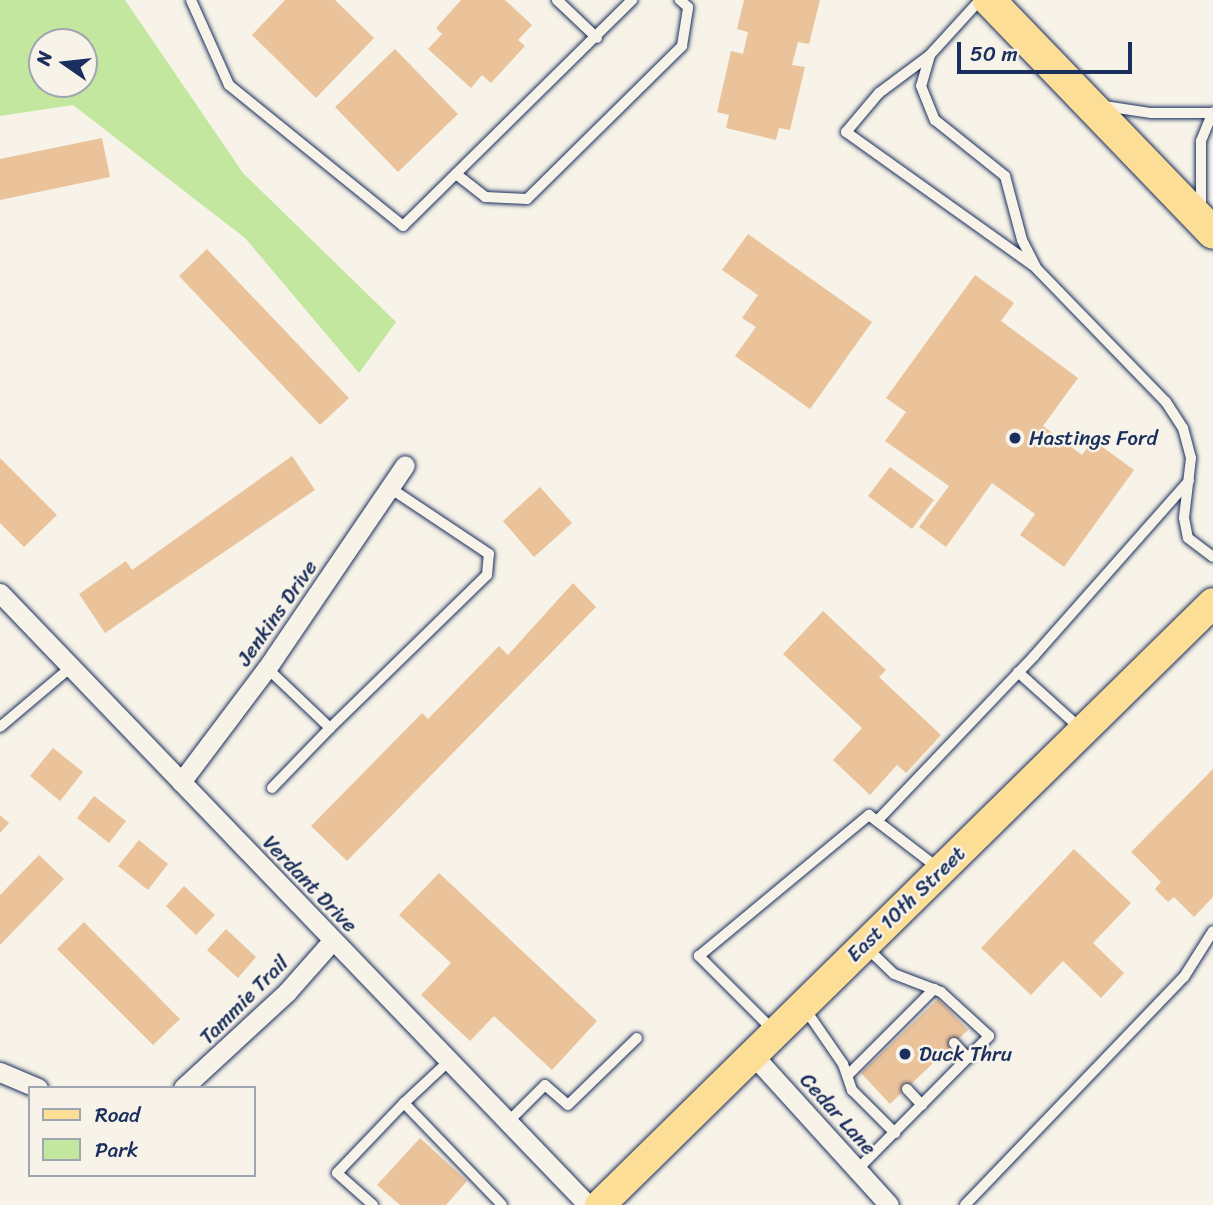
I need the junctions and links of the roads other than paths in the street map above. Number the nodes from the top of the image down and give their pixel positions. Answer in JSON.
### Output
{"nodes":[{"id":1,"x":191,"y":0,"type":"edge"},
{"id":2,"x":557,"y":0,"type":"edge"},
{"id":3,"x":632,"y":0,"type":"edge"},
{"id":4,"x":680,"y":0,"type":"edge"},
{"id":5,"x":980,"y":0,"type":"edge"},
{"id":6,"x":989,"y":0,"type":"edge"},
{"id":7,"x":597,"y":38,"type":"junction"},
{"id":8,"x":930,"y":55,"type":"junction"},
{"id":9,"x":1090,"y":104,"type":"junction"},
{"id":10,"x":1212,"y":112,"type":"edge"},
{"id":11,"x":456,"y":174,"type":"junction"},
{"id":12,"x":1207,"y":226,"type":"edge"},
{"id":13,"x":1036,"y":268,"type":"junction"},
{"id":14,"x":405,"y":466,"type":"dead end"},
{"id":15,"x":1190,"y":480,"type":"junction"},
{"id":16,"x":390,"y":488,"type":"junction"},
{"id":17,"x":1213,"y":557,"type":"edge"},
{"id":18,"x":0,"y":593,"type":"edge"},
{"id":19,"x":1213,"y":603,"type":"edge"},
{"id":20,"x":71,"y":667,"type":"junction"},
{"id":21,"x":267,"y":668,"type":"junction"},
{"id":22,"x":1018,"y":672,"type":"junction"},
{"id":23,"x":0,"y":727,"type":"edge"},
{"id":24,"x":330,"y":728,"type":"junction"},
{"id":25,"x":1083,"y":730,"type":"junction"},
{"id":26,"x":181,"y":782,"type":"junction"},
{"id":27,"x":272,"y":788,"type":"dead end"},
{"id":28,"x":877,"y":821,"type":"junction"},
{"id":29,"x":941,"y":870,"type":"junction"},
{"id":30,"x":1213,"y":931,"type":"edge"},
{"id":31,"x":333,"y":940,"type":"junction"},
{"id":32,"x":864,"y":945,"type":"junction"},
{"id":33,"x":934,"y":989,"type":"junction"},
{"id":34,"x":803,"y":1006,"type":"junction"},
{"id":35,"x":776,"y":1032,"type":"junction"},
{"id":36,"x":637,"y":1038,"type":"dead end"},
{"id":37,"x":954,"y":1043,"type":"dead end"},
{"id":38,"x":753,"y":1055,"type":"junction"},
{"id":39,"x":968,"y":1058,"type":"junction"},
{"id":40,"x":449,"y":1060,"type":"junction"},
{"id":41,"x":0,"y":1072,"type":"edge"},
{"id":42,"x":848,"y":1075,"type":"junction"},
{"id":43,"x":33,"y":1086,"type":"edge"},
{"id":44,"x":185,"y":1086,"type":"edge"},
{"id":45,"x":906,"y":1088,"type":"dead end"},
{"id":46,"x":404,"y":1103,"type":"junction"},
{"id":47,"x":922,"y":1105,"type":"junction"},
{"id":48,"x":508,"y":1122,"type":"junction"},
{"id":49,"x":895,"y":1133,"type":"junction"},
{"id":50,"x":858,"y":1170,"type":"junction"},
{"id":51,"x":373,"y":1205,"type":"edge"},
{"id":52,"x":502,"y":1205,"type":"edge"},
{"id":53,"x":588,"y":1205,"type":"edge"},
{"id":54,"x":600,"y":1205,"type":"edge"},
{"id":55,"x":889,"y":1205,"type":"edge"},
{"id":56,"x":965,"y":1205,"type":"edge"}],
"edges":[{"from":1,"to":11,"type":"lane"},
{"from":2,"to":7,"type":"lane"},
{"from":3,"to":7,"type":"lane"},
{"from":4,"to":11,"type":"lane"},
{"from":5,"to":8,"type":"lane"},
{"from":6,"to":9,"type":"highway"},
{"from":7,"to":11,"type":"lane"},
{"from":8,"to":13,"type":"lane"},
{"from":8,"to":13,"type":"lane"},
{"from":9,"to":10,"type":"lane"},
{"from":9,"to":12,"type":"highway"},
{"from":10,"to":12,"type":"lane"},
{"from":13,"to":15,"type":"lane"},
{"from":14,"to":16,"type":"street","name":"Jenkins Drive"},
{"from":15,"to":17,"type":"lane"},
{"from":15,"to":22,"type":"lane"},
{"from":16,"to":21,"type":"street","name":"Jenkins Drive"},
{"from":16,"to":24,"type":"lane"},
{"from":18,"to":20,"type":"street","name":"Verdant Drive"},
{"from":19,"to":25,"type":"main road","name":"East 10th Street"},
{"from":20,"to":23,"type":"lane"},
{"from":20,"to":26,"type":"street","name":"Verdant Drive"},
{"from":21,"to":24,"type":"lane"},
{"from":21,"to":26,"type":"street","name":"Jenkins Drive"},
{"from":22,"to":25,"type":"lane"},
{"from":22,"to":28,"type":"lane"},
{"from":24,"to":27,"type":"lane"},
{"from":25,"to":29,"type":"main road","name":"East 10th Street"},
{"from":26,"to":31,"type":"street","name":"Verdant Drive"},
{"from":28,"to":29,"type":"lane"},
{"from":28,"to":35,"type":"lane"},
{"from":29,"to":32,"type":"main road","name":"East 10th Street"},
{"from":30,"to":56,"type":"lane"},
{"from":31,"to":40,"type":"street","name":"Verdant Drive"},
{"from":31,"to":44,"type":"street","name":"Tammie Trail"},
{"from":32,"to":33,"type":"lane"},
{"from":32,"to":34,"type":"main road","name":"East 10th Street"},
{"from":33,"to":39,"type":"lane"},
{"from":33,"to":42,"type":"lane"},
{"from":34,"to":35,"type":"main road","name":"East 10th Street"},
{"from":34,"to":42,"type":"lane"},
{"from":35,"to":38,"type":"main road","name":"East 10th Street"},
{"from":36,"to":48,"type":"lane"},
{"from":37,"to":39,"type":"lane"},
{"from":38,"to":50,"type":"street","name":"Cedar Lane"},
{"from":38,"to":54,"type":"main road","name":"East 10th Street"},
{"from":39,"to":47,"type":"lane"},
{"from":40,"to":46,"type":"lane"},
{"from":40,"to":48,"type":"street","name":"Verdant Drive"},
{"from":41,"to":43,"type":"street"},
{"from":42,"to":49,"type":"lane"},
{"from":45,"to":47,"type":"lane"},
{"from":46,"to":51,"type":"lane"},
{"from":46,"to":52,"type":"lane"},
{"from":47,"to":49,"type":"lane"},
{"from":48,"to":53,"type":"street","name":"Verdant Drive"},
{"from":49,"to":50,"type":"lane"},
{"from":50,"to":55,"type":"street","name":"Cedar Lane"}]}
